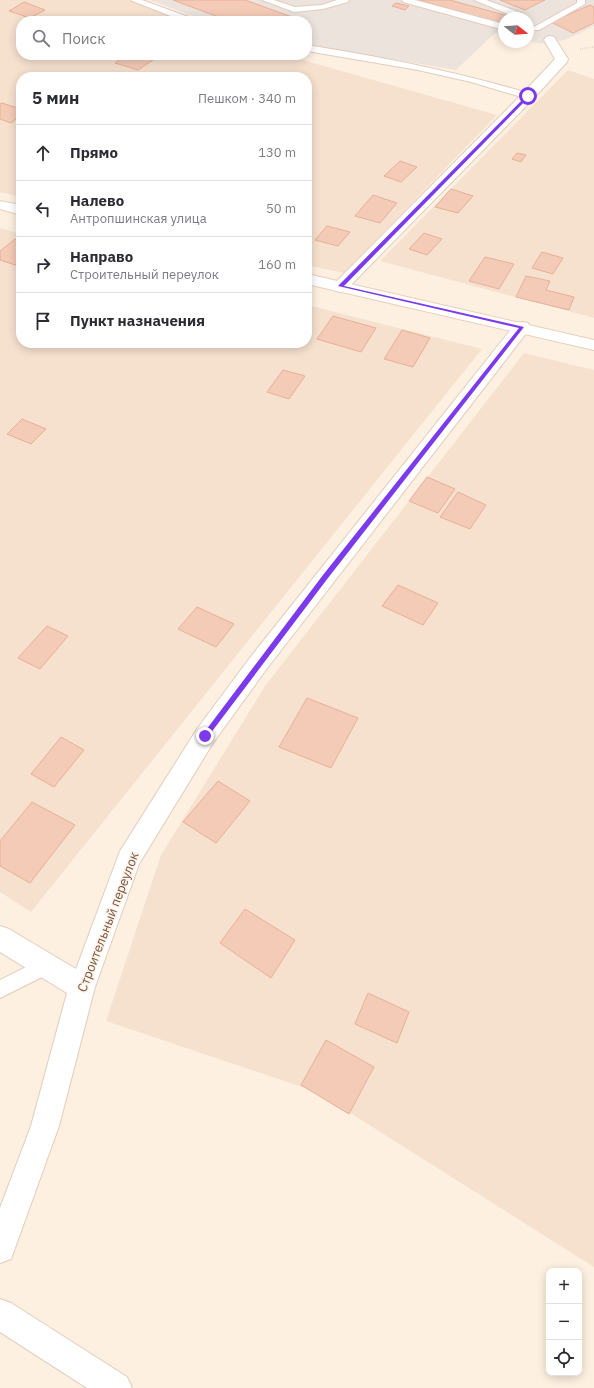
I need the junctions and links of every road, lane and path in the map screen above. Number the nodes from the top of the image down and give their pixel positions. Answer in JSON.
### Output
{"nodes":[{"id":1,"x":134,"y":0,"type":"edge"},
{"id":2,"x":266,"y":0,"type":"edge"},
{"id":3,"x":345,"y":0,"type":"edge"},
{"id":4,"x":406,"y":0,"type":"edge"},
{"id":5,"x":478,"y":0,"type":"edge"},
{"id":6,"x":581,"y":0,"type":"edge"},
{"id":7,"x":510,"y":12,"type":"edge"},
{"id":8,"x":177,"y":16,"type":"edge"},
{"id":9,"x":498,"y":25,"type":"edge"},
{"id":10,"x":538,"y":35,"type":"edge"},
{"id":11,"x":312,"y":49,"type":"edge"},
{"id":12,"x":528,"y":96,"type":"junction"},
{"id":13,"x":0,"y":206,"type":"edge"},
{"id":14,"x":16,"y":209,"type":"edge"},
{"id":15,"x":312,"y":280,"type":"edge"},
{"id":16,"x":340,"y":286,"type":"junction"},
{"id":17,"x":522,"y":327,"type":"junction"},
{"id":18,"x":594,"y":345,"type":"edge"},
{"id":19,"x":0,"y":938,"type":"edge"},
{"id":20,"x":46,"y":966,"type":"junction"},
{"id":21,"x":82,"y":987,"type":"junction"},
{"id":22,"x":0,"y":989,"type":"edge"},
{"id":23,"x":0,"y":1248,"type":"edge"},
{"id":24,"x":0,"y":1314,"type":"edge"},
{"id":25,"x":116,"y":1388,"type":"edge"}],
"edges":[{"from":1,"to":8,"type":"lane"},
{"from":2,"to":3,"type":"lane"},
{"from":4,"to":9,"type":"lane"},
{"from":5,"to":7,"type":"lane"},
{"from":6,"to":10,"type":"lane"},
{"from":10,"to":12,"type":"street"},
{"from":11,"to":12,"type":"lane"},
{"from":12,"to":16,"type":"street"},
{"from":13,"to":14,"type":"street"},
{"from":15,"to":16,"type":"street"},
{"from":16,"to":17,"type":"street"},
{"from":17,"to":18,"type":"street"},
{"from":17,"to":21,"type":"street","name":"Строительный переулок"},
{"from":19,"to":20,"type":"street"},
{"from":20,"to":21,"type":"street"},
{"from":20,"to":22,"type":"lane"},
{"from":21,"to":23,"type":"street","name":"Строительный переулок"},
{"from":24,"to":25,"type":"street"}]}
